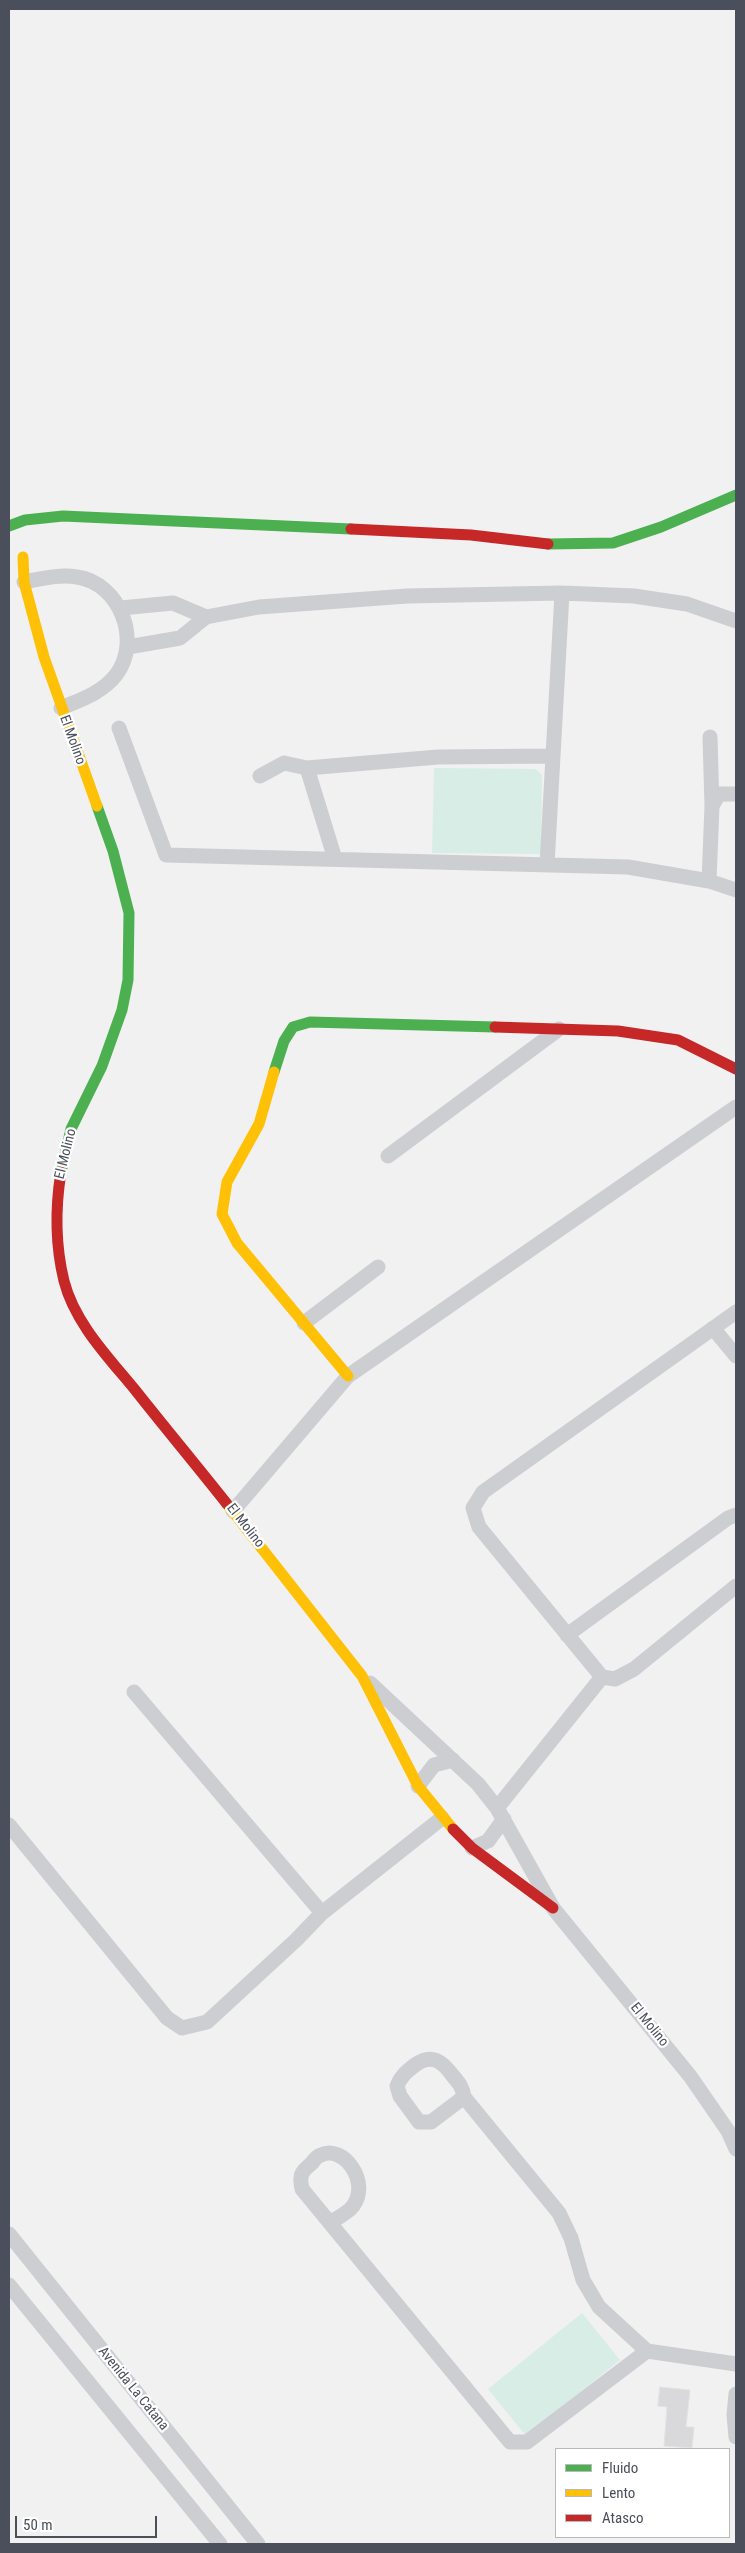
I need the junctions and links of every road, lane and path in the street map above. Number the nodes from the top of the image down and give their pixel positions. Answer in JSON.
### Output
{"nodes":[{"id":1,"x":736,"y":495,"type":"edge"},
{"id":2,"x":9,"y":526,"type":"edge"},
{"id":3,"x":23,"y":557,"type":"dead end"},
{"id":4,"x":24,"y":582,"type":"junction"},
{"id":5,"x":562,"y":593,"type":"junction"},
{"id":6,"x":121,"y":608,"type":"junction"},
{"id":7,"x":206,"y":617,"type":"junction"},
{"id":8,"x":736,"y":621,"type":"edge"},
{"id":9,"x":128,"y":647,"type":"junction"},
{"id":10,"x":61,"y":708,"type":"junction"},
{"id":11,"x":119,"y":728,"type":"dead end"},
{"id":12,"x":710,"y":737,"type":"dead end"},
{"id":13,"x":553,"y":756,"type":"junction"},
{"id":14,"x":307,"y":768,"type":"junction"},
{"id":15,"x":260,"y":776,"type":"dead end"},
{"id":16,"x":736,"y":794,"type":"edge"},
{"id":17,"x":712,"y":806,"type":"junction"},
{"id":18,"x":335,"y":859,"type":"junction"},
{"id":19,"x":548,"y":865,"type":"junction"},
{"id":20,"x":709,"y":881,"type":"junction"},
{"id":21,"x":736,"y":890,"type":"edge"},
{"id":22,"x":559,"y":1029,"type":"junction"},
{"id":23,"x":736,"y":1069,"type":"edge"},
{"id":24,"x":736,"y":1107,"type":"edge"},
{"id":25,"x":388,"y":1156,"type":"dead end"},
{"id":26,"x":378,"y":1266,"type":"dead end"},
{"id":27,"x":736,"y":1312,"type":"edge"},
{"id":28,"x":304,"y":1323,"type":"junction"},
{"id":29,"x":713,"y":1328,"type":"junction"},
{"id":30,"x":736,"y":1356,"type":"edge"},
{"id":31,"x":348,"y":1376,"type":"junction"},
{"id":32,"x":233,"y":1511,"type":"junction"},
{"id":33,"x":736,"y":1515,"type":"edge"},
{"id":34,"x":736,"y":1586,"type":"edge"},
{"id":35,"x":567,"y":1635,"type":"junction"},
{"id":36,"x":362,"y":1676,"type":"junction"},
{"id":37,"x":602,"y":1677,"type":"junction"},
{"id":38,"x":134,"y":1692,"type":"dead end"},
{"id":39,"x":453,"y":1760,"type":"junction"},
{"id":40,"x":418,"y":1786,"type":"junction"},
{"id":41,"x":500,"y":1814,"type":"junction"},
{"id":42,"x":442,"y":1818,"type":"junction"},
{"id":43,"x":9,"y":1825,"type":"edge"},
{"id":44,"x":472,"y":1848,"type":"junction"},
{"id":45,"x":553,"y":1908,"type":"junction"},
{"id":46,"x":322,"y":1912,"type":"junction"},
{"id":47,"x":464,"y":2097,"type":"junction"},
{"id":48,"x":736,"y":2149,"type":"edge"},
{"id":49,"x":331,"y":2222,"type":"junction"},
{"id":50,"x":9,"y":2234,"type":"edge"},
{"id":51,"x":9,"y":2285,"type":"edge"},
{"id":52,"x":646,"y":2351,"type":"junction"},
{"id":53,"x":736,"y":2364,"type":"edge"},
{"id":54,"x":736,"y":2394,"type":"edge"},
{"id":55,"x":735,"y":2415,"type":"edge"},
{"id":56,"x":736,"y":2438,"type":"edge"},
{"id":57,"x":220,"y":2544,"type":"edge"},
{"id":58,"x":258,"y":2544,"type":"edge"}],
"edges":[{"from":1,"to":2,"type":"street"},
{"from":3,"to":4,"type":"street","name":"El Molino"},
{"from":4,"to":6,"type":"street"},
{"from":4,"to":10,"type":"street","name":"El Molino"},
{"from":5,"to":7,"type":"street"},
{"from":5,"to":8,"type":"street"},
{"from":5,"to":13,"type":"street"},
{"from":6,"to":7,"type":"street"},
{"from":6,"to":9,"type":"street"},
{"from":7,"to":9,"type":"street"},
{"from":9,"to":10,"type":"street"},
{"from":10,"to":32,"type":"street","name":"El Molino"},
{"from":11,"to":18,"type":"street"},
{"from":12,"to":17,"type":"street"},
{"from":13,"to":14,"type":"street"},
{"from":13,"to":19,"type":"street"},
{"from":14,"to":15,"type":"street"},
{"from":14,"to":18,"type":"street"},
{"from":16,"to":17,"type":"street"},
{"from":17,"to":20,"type":"street"},
{"from":18,"to":19,"type":"street"},
{"from":19,"to":20,"type":"street"},
{"from":20,"to":21,"type":"street"},
{"from":22,"to":23,"type":"street"},
{"from":22,"to":25,"type":"street"},
{"from":22,"to":28,"type":"street"},
{"from":24,"to":31,"type":"street"},
{"from":26,"to":28,"type":"street"},
{"from":27,"to":29,"type":"street"},
{"from":28,"to":31,"type":"street"},
{"from":29,"to":30,"type":"street"},
{"from":29,"to":35,"type":"street"},
{"from":31,"to":32,"type":"street"},
{"from":32,"to":36,"type":"street","name":"El Molino"},
{"from":33,"to":35,"type":"street"},
{"from":34,"to":37,"type":"street"},
{"from":35,"to":37,"type":"street"},
{"from":36,"to":39,"type":"street","name":"El Molino"},
{"from":36,"to":40,"type":"street","name":"El Molino"},
{"from":37,"to":41,"type":"street"},
{"from":38,"to":46,"type":"street"},
{"from":39,"to":40,"type":"street"},
{"from":39,"to":41,"type":"street","name":"El Molino"},
{"from":40,"to":42,"type":"street","name":"El Molino"},
{"from":41,"to":44,"type":"street"},
{"from":41,"to":45,"type":"street","name":"El Molino"},
{"from":42,"to":44,"type":"street","name":"El Molino"},
{"from":42,"to":46,"type":"street"},
{"from":43,"to":46,"type":"street"},
{"from":44,"to":45,"type":"street","name":"El Molino"},
{"from":45,"to":48,"type":"street","name":"El Molino"},
{"from":47,"to":47,"type":"street"},
{"from":47,"to":52,"type":"street"},
{"from":49,"to":49,"type":"street"},
{"from":49,"to":52,"type":"street"},
{"from":50,"to":58,"type":"street","name":"Avenida La Catana"},
{"from":51,"to":57,"type":"street"},
{"from":52,"to":53,"type":"street"},
{"from":54,"to":55,"type":"street"},
{"from":55,"to":56,"type":"street"}]}
